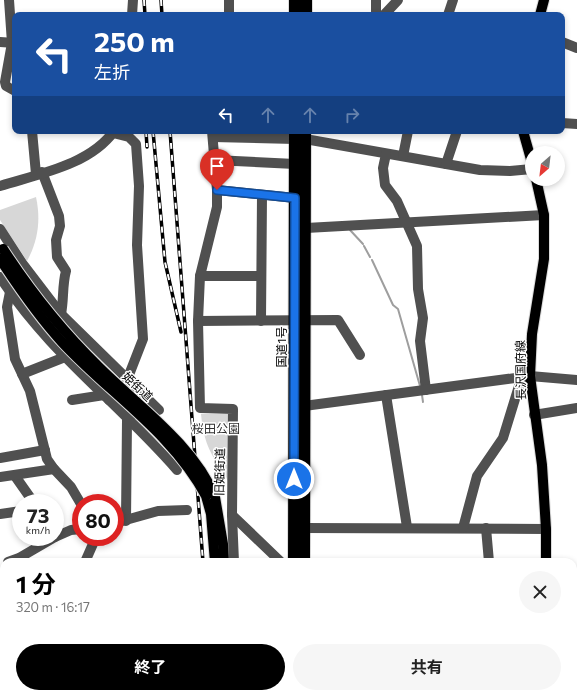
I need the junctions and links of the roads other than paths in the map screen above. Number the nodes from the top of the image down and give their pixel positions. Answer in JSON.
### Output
{"nodes":[{"id":1,"x":9,"y":0,"type":"edge"},
{"id":2,"x":133,"y":0,"type":"edge"},
{"id":3,"x":229,"y":0,"type":"edge"},
{"id":4,"x":295,"y":0,"type":"edge"},
{"id":5,"x":306,"y":0,"type":"edge"},
{"id":6,"x":376,"y":0,"type":"edge"},
{"id":7,"x":398,"y":0,"type":"edge"},
{"id":8,"x":453,"y":0,"type":"edge"},
{"id":9,"x":544,"y":0,"type":"edge"},
{"id":10,"x":132,"y":12,"type":"edge"},
{"id":11,"x":229,"y":12,"type":"edge"},
{"id":12,"x":295,"y":12,"type":"edge"},
{"id":13,"x":306,"y":12,"type":"edge"},
{"id":14,"x":376,"y":12,"type":"edge"},
{"id":15,"x":387,"y":12,"type":"edge"},
{"id":16,"x":449,"y":12,"type":"edge"},
{"id":17,"x":541,"y":12,"type":"edge"},
{"id":18,"x":12,"y":26,"type":"edge"},
{"id":19,"x":0,"y":42,"type":"edge"},
{"id":20,"x":12,"y":43,"type":"edge"},
{"id":21,"x":565,"y":43,"type":"edge"},
{"id":22,"x":577,"y":48,"type":"edge"},
{"id":23,"x":12,"y":52,"type":"edge"},
{"id":24,"x":12,"y":89,"type":"edge"},
{"id":25,"x":565,"y":124,"type":"edge"},
{"id":26,"x":577,"y":124,"type":"edge"},
{"id":27,"x":32,"y":134,"type":"edge"},
{"id":28,"x":111,"y":134,"type":"edge"},
{"id":29,"x":119,"y":134,"type":"edge"},
{"id":30,"x":212,"y":134,"type":"edge"},
{"id":31,"x":407,"y":134,"type":"edge"},
{"id":32,"x":456,"y":134,"type":"edge"},
{"id":33,"x":524,"y":134,"type":"edge"},
{"id":34,"x":300,"y":135,"type":"edge"},
{"id":35,"x":527,"y":146,"type":"edge"},
{"id":36,"x":386,"y":154,"type":"junction"},
{"id":37,"x":403,"y":156,"type":"junction"},
{"id":38,"x":214,"y":160,"type":"junction"},
{"id":39,"x":295,"y":164,"type":"junction"},
{"id":40,"x":446,"y":164,"type":"junction"},
{"id":41,"x":525,"y":169,"type":"edge"},
{"id":42,"x":39,"y":173,"type":"junction"},
{"id":43,"x":0,"y":186,"type":"edge"},
{"id":44,"x":538,"y":186,"type":"edge"},
{"id":45,"x":217,"y":190,"type":"junction"},
{"id":46,"x":262,"y":195,"type":"junction"},
{"id":47,"x":295,"y":198,"type":"junction"},
{"id":48,"x":544,"y":215,"type":"junction"},
{"id":49,"x":407,"y":223,"type":"junction"},
{"id":50,"x":306,"y":228,"type":"junction"},
{"id":51,"x":0,"y":229,"type":"edge"},
{"id":52,"x":1,"y":251,"type":"edge"},
{"id":53,"x":200,"y":276,"type":"junction"},
{"id":54,"x":261,"y":276,"type":"junction"},
{"id":55,"x":0,"y":279,"type":"edge"},
{"id":56,"x":10,"y":292,"type":"junction"},
{"id":57,"x":62,"y":314,"type":"junction"},
{"id":58,"x":198,"y":321,"type":"junction"},
{"id":59,"x":261,"y":321,"type":"junction"},
{"id":60,"x":300,"y":321,"type":"junction"},
{"id":61,"x":360,"y":355,"type":"dead end"},
{"id":62,"x":64,"y":357,"type":"junction"},
{"id":63,"x":22,"y":374,"type":"junction"},
{"id":64,"x":530,"y":376,"type":"junction"},
{"id":65,"x":127,"y":380,"type":"junction"},
{"id":66,"x":577,"y":380,"type":"edge"},
{"id":67,"x":426,"y":390,"type":"junction"},
{"id":68,"x":386,"y":395,"type":"junction"},
{"id":69,"x":107,"y":397,"type":"junction"},
{"id":70,"x":147,"y":399,"type":"junction"},
{"id":71,"x":72,"y":400,"type":"dead end"},
{"id":72,"x":304,"y":406,"type":"junction"},
{"id":73,"x":577,"y":407,"type":"edge"},
{"id":74,"x":159,"y":410,"type":"dead end"},
{"id":75,"x":534,"y":415,"type":"junction"},
{"id":76,"x":129,"y":418,"type":"junction"},
{"id":77,"x":44,"y":450,"type":"junction"},
{"id":78,"x":0,"y":458,"type":"edge"},
{"id":79,"x":54,"y":470,"type":"junction"},
{"id":80,"x":177,"y":470,"type":"dead end"},
{"id":81,"x":15,"y":476,"type":"junction"},
{"id":82,"x":0,"y":477,"type":"edge"},
{"id":83,"x":28,"y":494,"type":"edge"},
{"id":84,"x":75,"y":494,"type":"edge"},
{"id":85,"x":187,"y":510,"type":"dead end"},
{"id":86,"x":12,"y":512,"type":"edge"},
{"id":87,"x":0,"y":514,"type":"edge"},
{"id":88,"x":232,"y":515,"type":"junction"},
{"id":89,"x":126,"y":521,"type":"joint"},
{"id":90,"x":407,"y":527,"type":"junction"},
{"id":91,"x":303,"y":528,"type":"junction"},
{"id":92,"x":462,"y":528,"type":"junction"},
{"id":93,"x":486,"y":528,"type":"junction"},
{"id":94,"x":546,"y":529,"type":"junction"},
{"id":95,"x":39,"y":546,"type":"edge"},
{"id":96,"x":92,"y":546,"type":"edge"},
{"id":97,"x":19,"y":558,"type":"edge"},
{"id":98,"x":87,"y":558,"type":"edge"},
{"id":99,"x":215,"y":558,"type":"edge"},
{"id":100,"x":224,"y":558,"type":"edge"},
{"id":101,"x":234,"y":558,"type":"edge"},
{"id":102,"x":277,"y":558,"type":"edge"},
{"id":103,"x":294,"y":558,"type":"edge"},
{"id":104,"x":304,"y":558,"type":"edge"},
{"id":105,"x":489,"y":558,"type":"edge"},
{"id":106,"x":546,"y":558,"type":"edge"}],
"edges":[{"from":1,"to":18,"type":"street"},
{"from":2,"to":10,"type":"street"},
{"from":3,"to":11,"type":"street"},
{"from":4,"to":12,"type":"highway"},
{"from":5,"to":13,"type":"highway"},
{"from":6,"to":14,"type":"street"},
{"from":7,"to":15,"type":"street"},
{"from":8,"to":16,"type":"street"},
{"from":9,"to":17,"type":"main road"},
{"from":19,"to":20,"type":"street"},
{"from":21,"to":22,"type":"street"},
{"from":23,"to":24,"type":"street"},
{"from":25,"to":26,"type":"street"},
{"from":27,"to":42,"type":"street"},
{"from":28,"to":42,"type":"street"},
{"from":29,"to":65,"type":"street"},
{"from":30,"to":34,"type":"street"},
{"from":30,"to":38,"type":"street"},
{"from":31,"to":37,"type":"street"},
{"from":32,"to":40,"type":"street"},
{"from":33,"to":35,"type":"main road"},
{"from":34,"to":36,"type":"street"},
{"from":34,"to":39,"type":"highway","name":"国道1号"},
{"from":34,"to":50,"type":"highway","name":"国道1号"},
{"from":36,"to":37,"type":"street"},
{"from":36,"to":49,"type":"street"},
{"from":37,"to":40,"type":"street"},
{"from":38,"to":39,"type":"street"},
{"from":38,"to":45,"type":"street"},
{"from":39,"to":47,"type":"highway","name":"国道1号"},
{"from":40,"to":41,"type":"street"},
{"from":42,"to":43,"type":"street"},
{"from":42,"to":57,"type":"street"},
{"from":44,"to":48,"type":"main road","name":"長沢国府線"},
{"from":45,"to":46,"type":"street"},
{"from":45,"to":53,"type":"street"},
{"from":46,"to":47,"type":"street"},
{"from":46,"to":54,"type":"street"},
{"from":47,"to":60,"type":"highway","name":"国道1号"},
{"from":48,"to":49,"type":"street"},
{"from":48,"to":64,"type":"main road","name":"長沢国府線"},
{"from":49,"to":50,"type":"street"},
{"from":49,"to":67,"type":"street"},
{"from":50,"to":60,"type":"highway","name":"国道1号"},
{"from":51,"to":57,"type":"street"},
{"from":52,"to":99,"type":"main road","name":"姫街道","bridge":true},
{"from":52,"to":100,"type":"main road","name":"姫街道","bridge":true},
{"from":53,"to":54,"type":"street"},
{"from":53,"to":58,"type":"street"},
{"from":54,"to":59,"type":"street"},
{"from":55,"to":56,"type":"street"},
{"from":56,"to":62,"type":"street"},
{"from":56,"to":63,"type":"street"},
{"from":57,"to":65,"type":"street"},
{"from":58,"to":59,"type":"street"},
{"from":58,"to":88,"type":"street","name":"旧姫街道"},
{"from":59,"to":60,"type":"street"},
{"from":60,"to":61,"type":"street"},
{"from":60,"to":72,"type":"highway","name":"国道1号"},
{"from":60,"to":103,"type":"highway","name":"国道1号"},
{"from":62,"to":63,"type":"street"},
{"from":62,"to":69,"type":"street"},
{"from":63,"to":77,"type":"street"},
{"from":64,"to":66,"type":"street"},
{"from":64,"to":67,"type":"street"},
{"from":64,"to":75,"type":"main road","name":"長沢国府線"},
{"from":64,"to":92,"type":"street"},
{"from":65,"to":69,"type":"street"},
{"from":65,"to":70,"type":"street"},
{"from":67,"to":68,"type":"street"},
{"from":68,"to":72,"type":"street"},
{"from":68,"to":90,"type":"street"},
{"from":69,"to":71,"type":"street"},
{"from":69,"to":76,"type":"street"},
{"from":70,"to":74,"type":"street"},
{"from":70,"to":76,"type":"street"},
{"from":72,"to":91,"type":"highway","name":"国道1号"},
{"from":73,"to":75,"type":"street"},
{"from":75,"to":94,"type":"main road","name":"長沢国府線"},
{"from":76,"to":80,"type":"street"},
{"from":76,"to":89,"type":"street"},
{"from":77,"to":78,"type":"street"},
{"from":77,"to":79,"type":"street"},
{"from":79,"to":81,"type":"street"},
{"from":79,"to":84,"type":"street"},
{"from":81,"to":82,"type":"street"},
{"from":81,"to":83,"type":"street"},
{"from":85,"to":89,"type":"street"},
{"from":86,"to":87,"type":"street"},
{"from":88,"to":101,"type":"street"},
{"from":88,"to":102,"type":"street"},
{"from":90,"to":91,"type":"street"},
{"from":90,"to":92,"type":"street"},
{"from":91,"to":104,"type":"highway","name":"国道1号"},
{"from":92,"to":93,"type":"street"},
{"from":93,"to":94,"type":"street"},
{"from":93,"to":105,"type":"street"},
{"from":94,"to":106,"type":"main road","name":"長沢国府線"},
{"from":95,"to":97,"type":"street"},
{"from":96,"to":98,"type":"street"}]}
